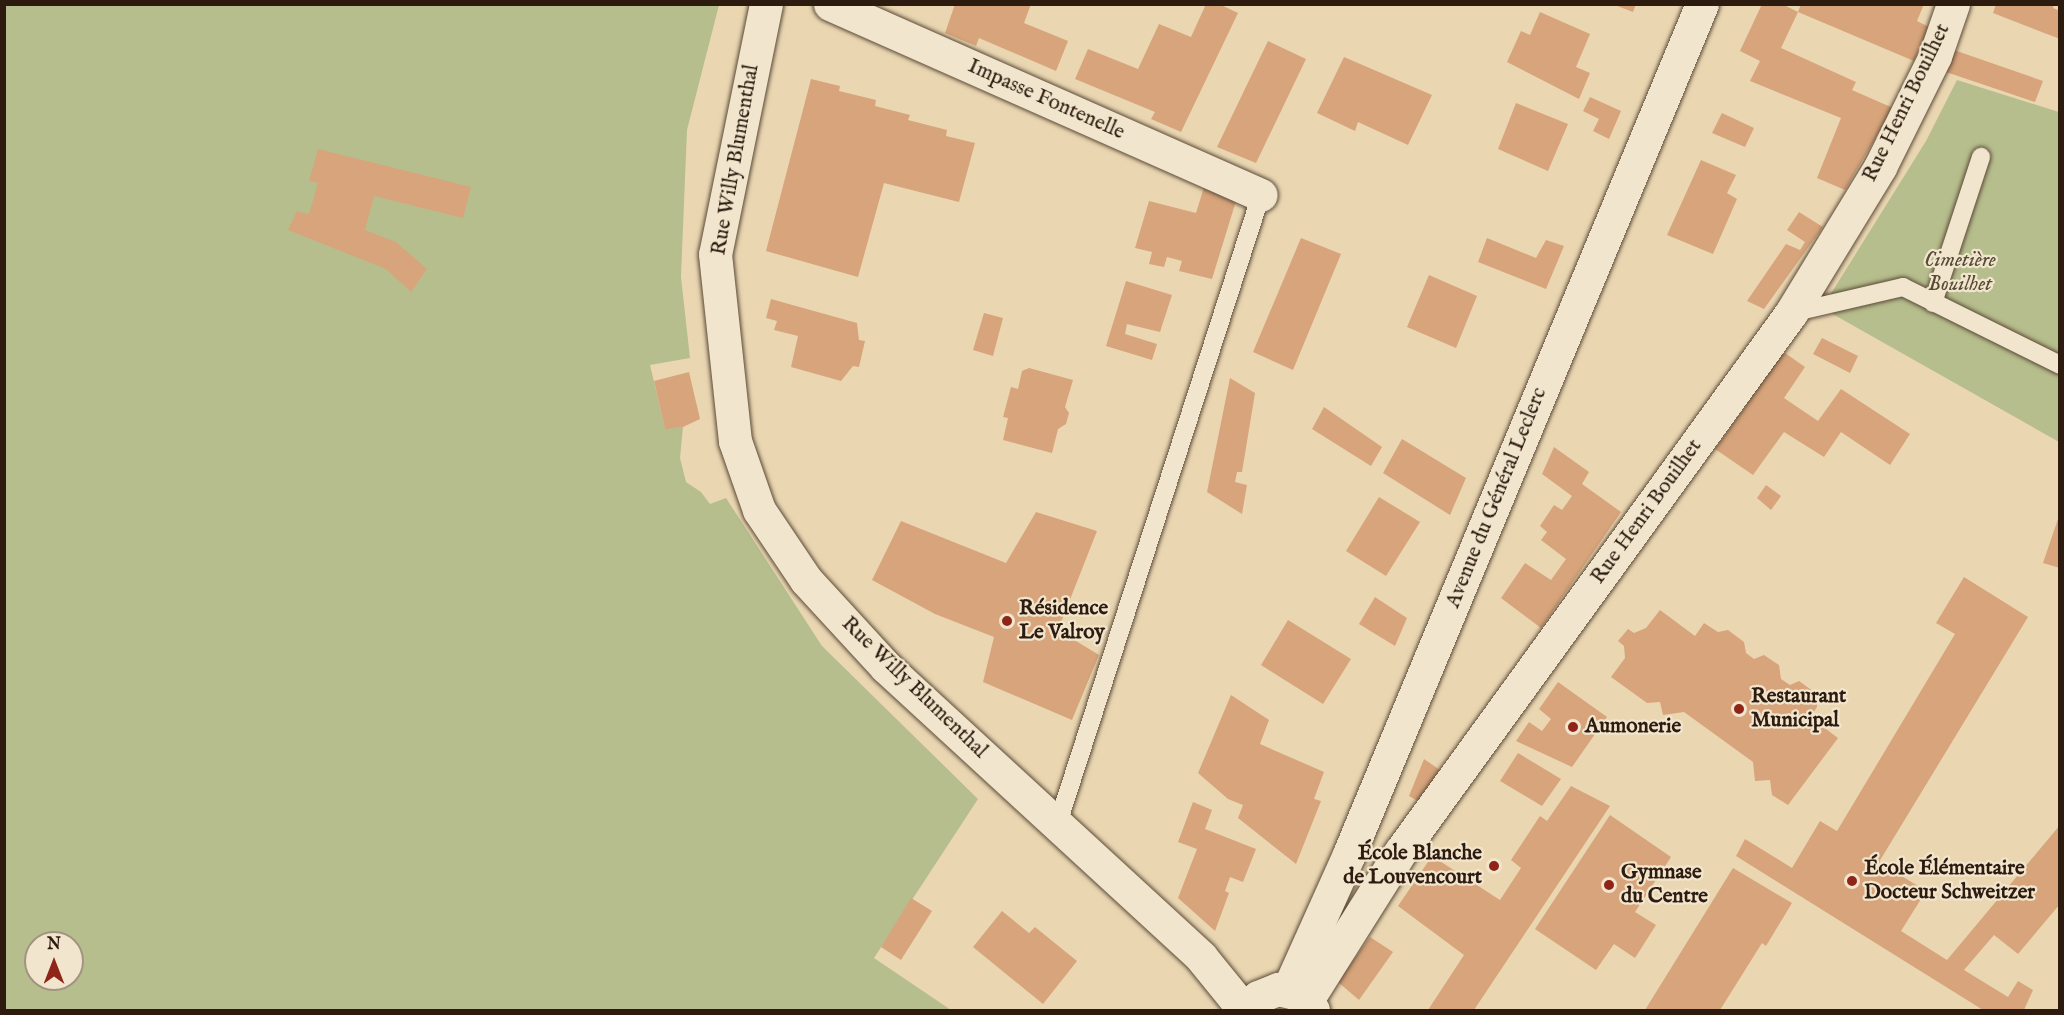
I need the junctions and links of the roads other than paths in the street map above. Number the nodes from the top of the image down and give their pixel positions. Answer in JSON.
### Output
{"nodes":[{"id":1,"x":766,"y":4,"type":"edge"},
{"id":2,"x":830,"y":4,"type":"edge"},
{"id":3,"x":1702,"y":4,"type":"edge"},
{"id":4,"x":1953,"y":4,"type":"edge"},
{"id":5,"x":1982,"y":157,"type":"dead end"},
{"id":6,"x":1261,"y":195,"type":"joint"},
{"id":7,"x":1933,"y":303,"type":"junction"},
{"id":8,"x":1791,"y":313,"type":"junction"},
{"id":9,"x":2060,"y":365,"type":"edge"},
{"id":10,"x":1058,"y":823,"type":"junction"},
{"id":11,"x":1349,"y":854,"type":"junction"},
{"id":12,"x":1385,"y":874,"type":"junction"},
{"id":13,"x":1278,"y":1002,"type":"edge"}],
"edges":[{"from":1,"to":10,"type":"street","name":"Rue Willy Blumenthal"},
{"from":2,"to":6,"type":"street","name":"Impasse Fontenelle"},
{"from":3,"to":11,"type":"street","name":"Avenue du Général Leclerc"},
{"from":4,"to":8,"type":"street","name":"Rue Henri Bouilhet"},
{"from":5,"to":7,"type":"lane"},
{"from":6,"to":10,"type":"lane"},
{"from":7,"to":8,"type":"lane"},
{"from":7,"to":9,"type":"lane"},
{"from":8,"to":12,"type":"street","name":"Rue Henri Bouilhet"},
{"from":10,"to":13,"type":"street","name":"Rue Willy Blumenthal"},
{"from":11,"to":12,"type":"street"},
{"from":11,"to":13,"type":"street","name":"Avenue du Général Leclerc"},
{"from":12,"to":13,"type":"street","name":"Rue Henri Bouilhet"}]}
